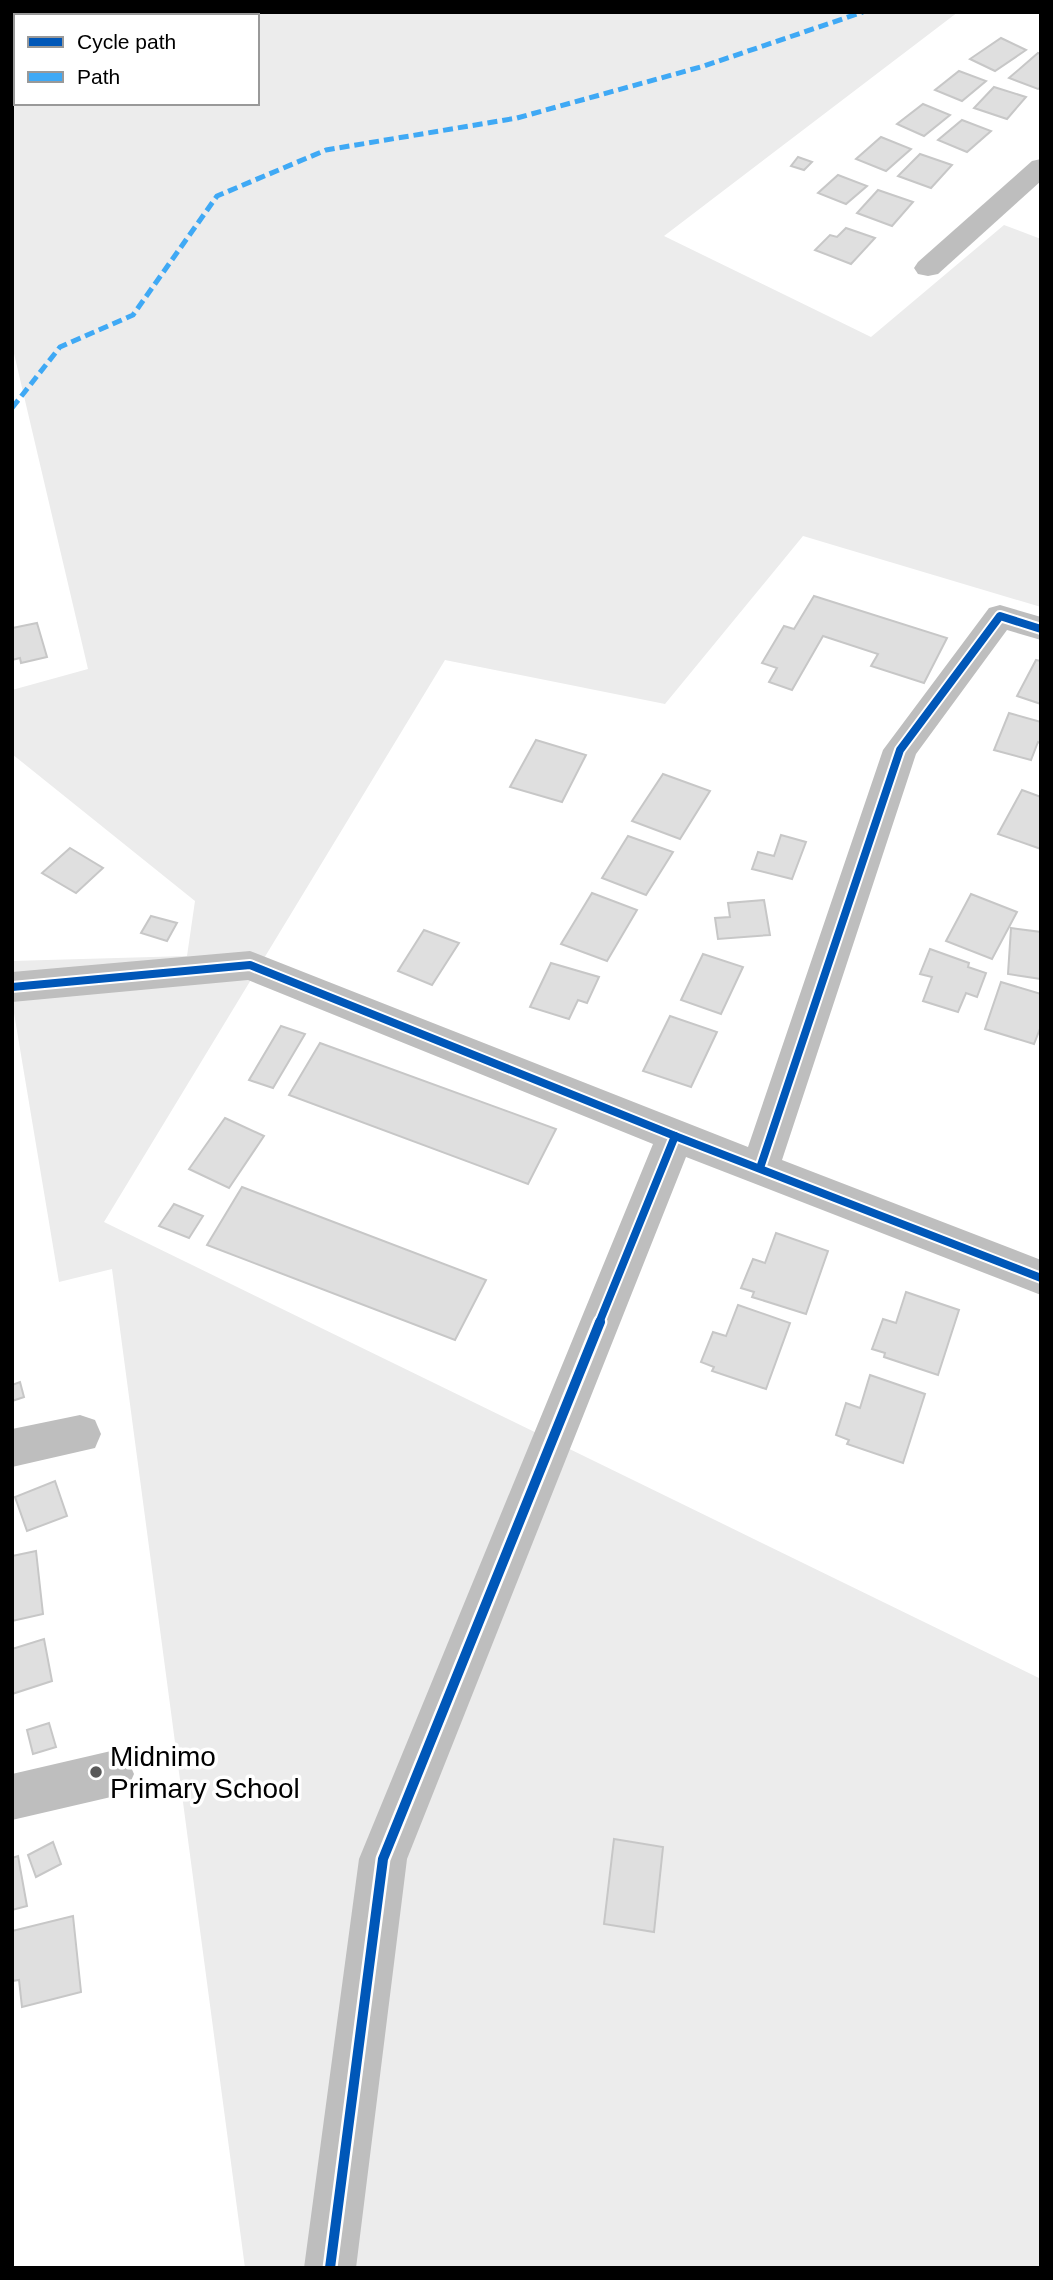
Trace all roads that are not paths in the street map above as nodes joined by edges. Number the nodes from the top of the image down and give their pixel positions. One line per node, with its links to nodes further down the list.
1 (1041, 167): 2 (street)
2 (929, 268)
3 (1041, 629): 6 (street)
4 (12, 987): 5 (street)
5 (675, 1136): 6 (street); 12 (street)
6 (760, 1168): 7 (street)
7 (1041, 1279)
8 (80, 1434): 9 (street)
9 (12, 1448)
10 (111, 1774): 11 (street)
11 (12, 1797)
12 (330, 2268)

